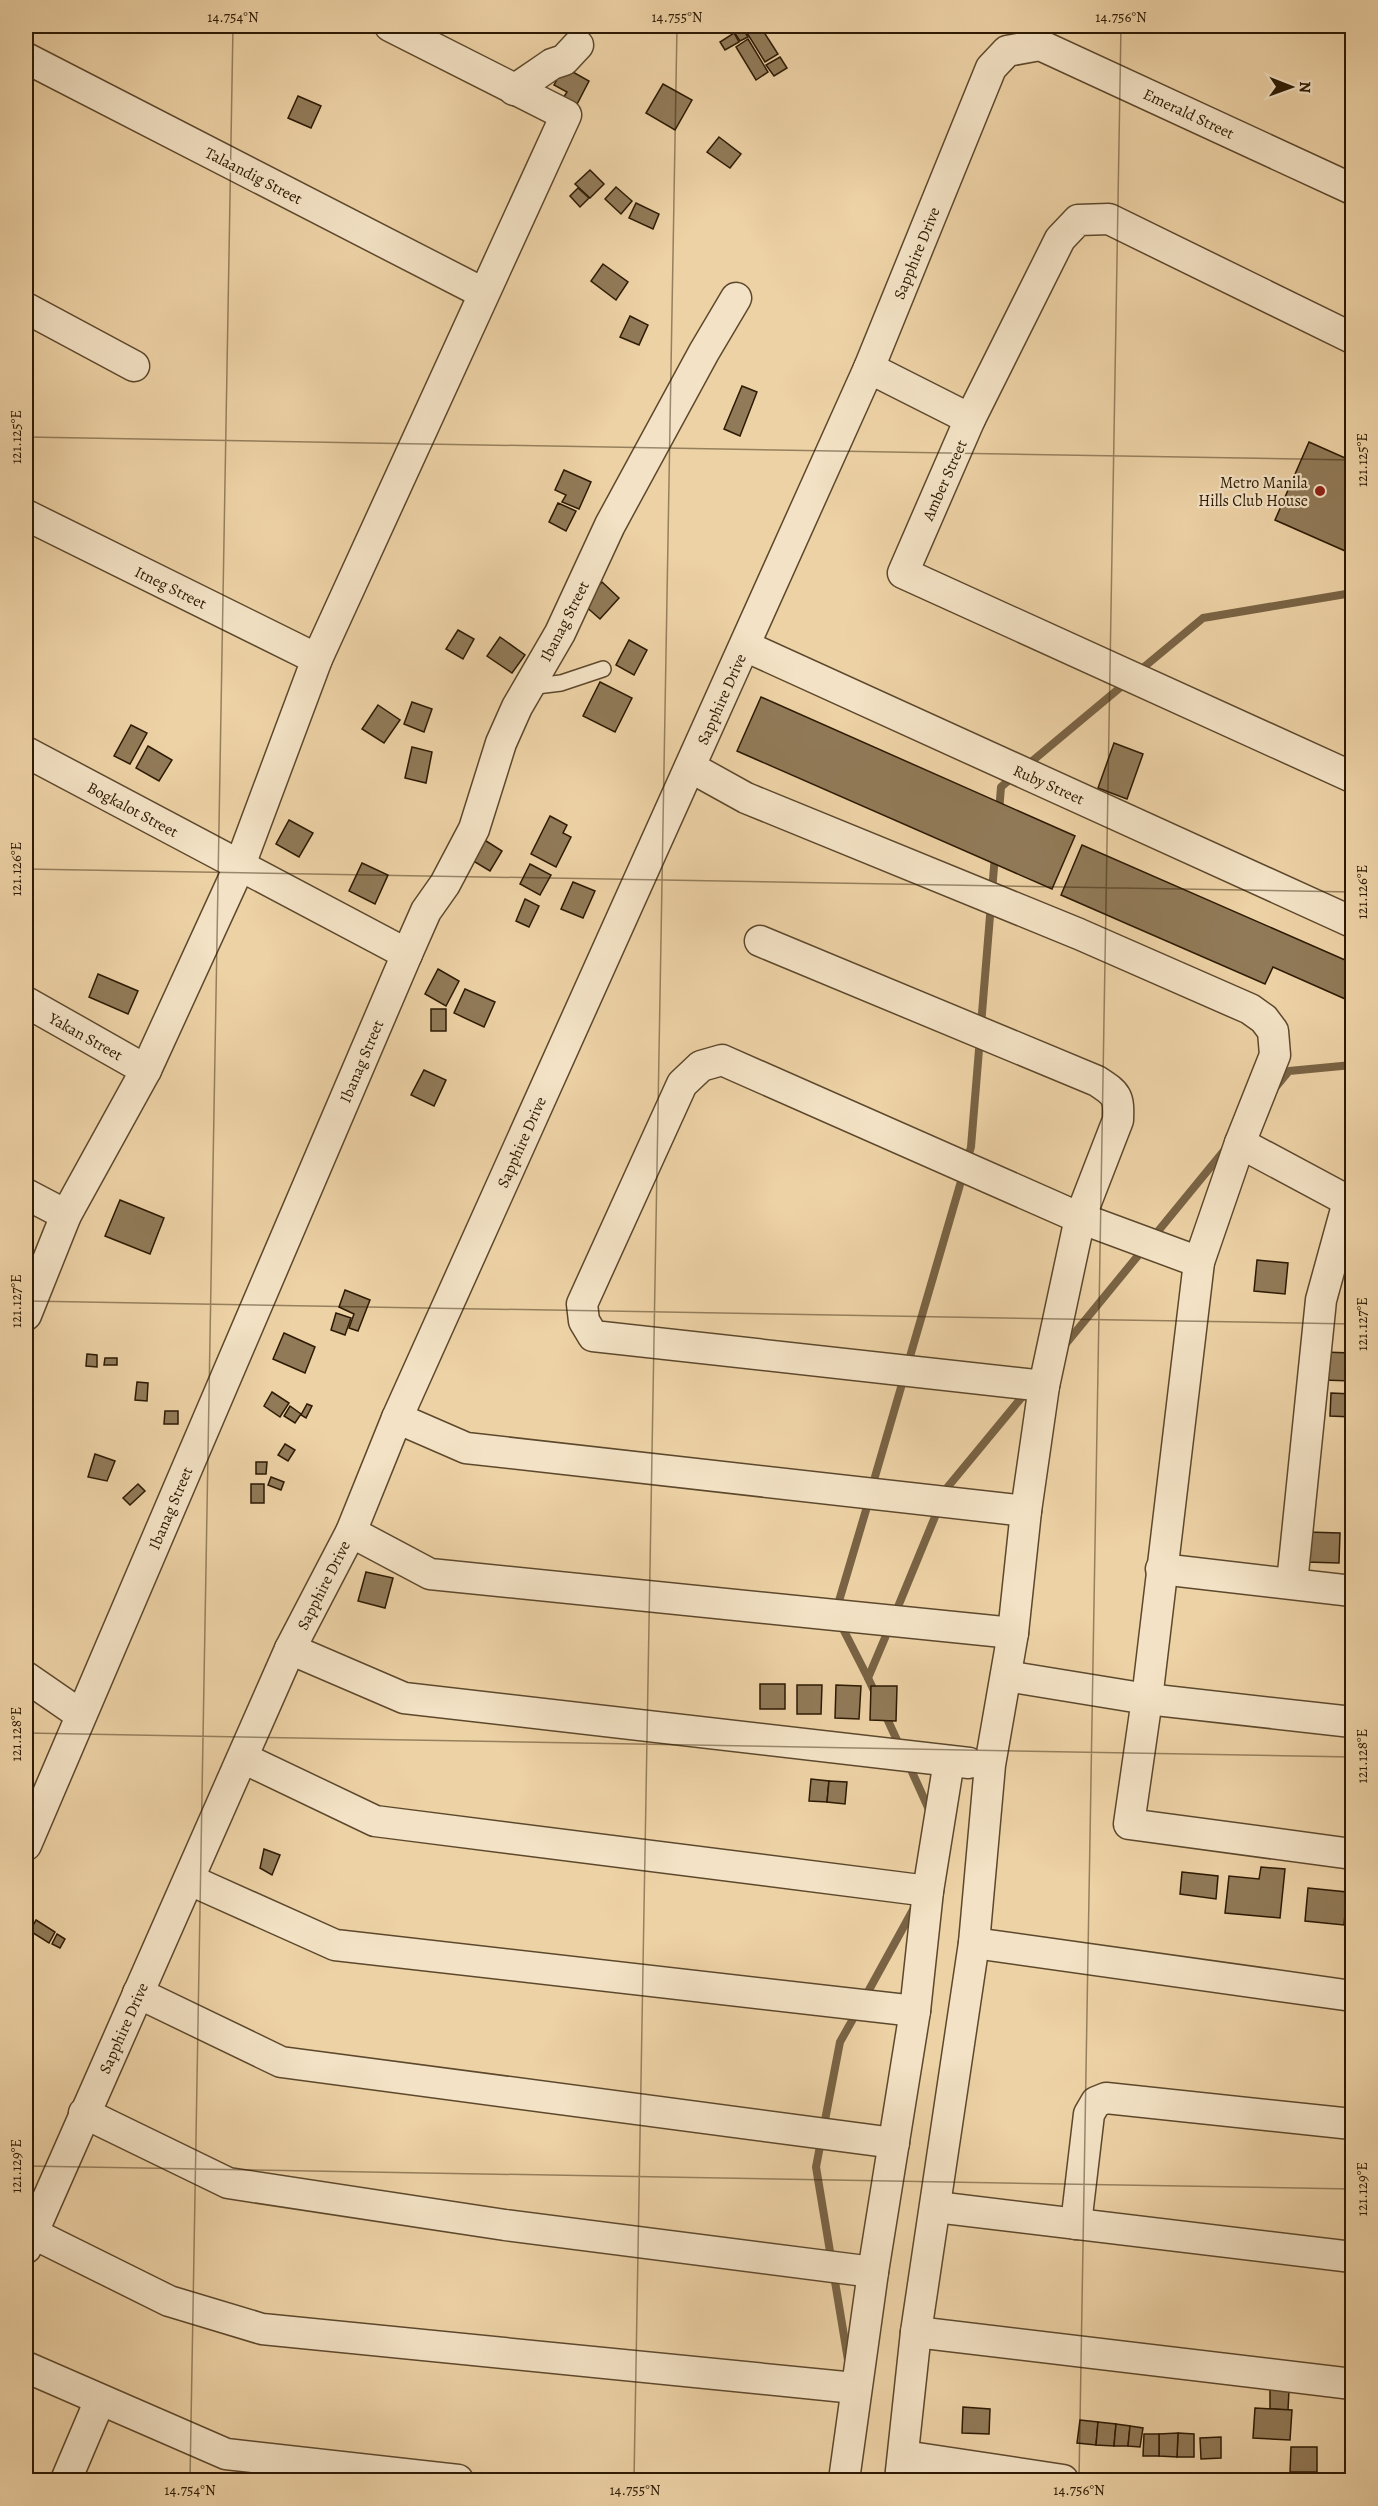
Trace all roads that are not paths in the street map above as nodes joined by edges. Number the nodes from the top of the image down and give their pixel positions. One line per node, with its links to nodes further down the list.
1 (390, 26): 5 (street)
2 (578, 45): 5 (street)
3 (1024, 47): 6 (street, Emerald Street); 12 (street, Sapphire Drive)
4 (26, 58): 7 (street, Talaandig Street)
5 (514, 90): 7 (street)
6 (1353, 189)
7 (483, 292): 16 (street)
8 (736, 298): 18 (street, Ibanag Street)
9 (26, 308): 11 (street)
10 (1353, 338): 13 (street, Amber Street)
11 (134, 366)
12 (869, 368): 13 (street); 15 (street, Sapphire Drive)
13 (970, 419): 21 (street, Amber Street)
14 (26, 515): 16 (street, Itneg Street)
15 (745, 646): 20 (street, Sapphire Drive); 23 (street, Ruby Street)
16 (317, 659): 22 (street)
17 (603, 669): 18 (lane)
18 (528, 687): 25 (street, Ibanag Street)
19 (26, 752): 22 (street, Bogkalot Street)
20 (690, 767): 28 (street); 36 (street, Sapphire Drive)
21 (1353, 777)
22 (240, 865): 25 (street, Bogkalot Street); 27 (street)
23 (1353, 922)
24 (760, 941): 32 (street)
25 (406, 954): 47 (street, Ibanag Street)
26 (26, 1002): 27 (street, Yakan Street)
27 (146, 1070): 31 (street)
28 (1240, 1143): 30 (street); 33 (street)
29 (26, 1194): 31 (street)
30 (1350, 1202): 40 (street)
31 (66, 1215): 34 (street)
32 (1080, 1218): 33 (street); 35 (street); 35 (street)
33 (1199, 1262): 39 (street)
34 (26, 1315)
35 (1044, 1386): 37 (street)
36 (397, 1418): 37 (street); 38 (street, Sapphire Drive)
37 (1026, 1511): 42 (street)
38 (351, 1532): 42 (street); 43 (street, Sapphire Drive)
39 (1161, 1569): 40 (street); 46 (street)
40 (1292, 1583): 41 (street)
41 (1353, 1591)
42 (1012, 1634): 44 (street)
43 (291, 1649): 49 (street, Sapphire Drive); 50 (street)
44 (1006, 1676): 46 (street); 51 (street)
45 (26, 1677): 47 (street)
46 (1147, 1699): 48 (street); 53 (street)
47 (81, 1715): 52 (street, Ibanag Street)
48 (1353, 1722)
49 (243, 1758): 54 (street, Sapphire Drive); 55 (street)
50 (950, 1761): 51 (street); 55 (street)
51 (990, 1765): 56 (street)
52 (26, 1845)
53 (1353, 1854)
54 (190, 1880): 57 (street, Sapphire Drive); 59 (street)
55 (928, 1891): 59 (street)
56 (974, 1943): 58 (street); 63 (street)
57 (138, 1993): 60 (street, Sapphire Drive); 62 (street)
58 (1353, 1996)
59 (915, 2011): 62 (street)
60 (84, 2114): 65 (street, Sapphire Drive); 67 (street)
61 (1353, 2124): 64 (street)
62 (894, 2143): 67 (street)
63 (936, 2207): 64 (street); 68 (street)
64 (1076, 2224): 66 (street)
65 (29, 2240): 71 (street)
66 (1353, 2257)
67 (873, 2272): 71 (street)
68 (916, 2332): 70 (street); 73 (street)
69 (26, 2367): 72 (street)
70 (1353, 2384)
71 (855, 2388): 77 (street)
72 (100, 2400): 75 (street); 76 (street)
73 (902, 2468): 74 (street)
74 (1052, 2480)
75 (66, 2481)
76 (458, 2481)
77 (844, 2481)

